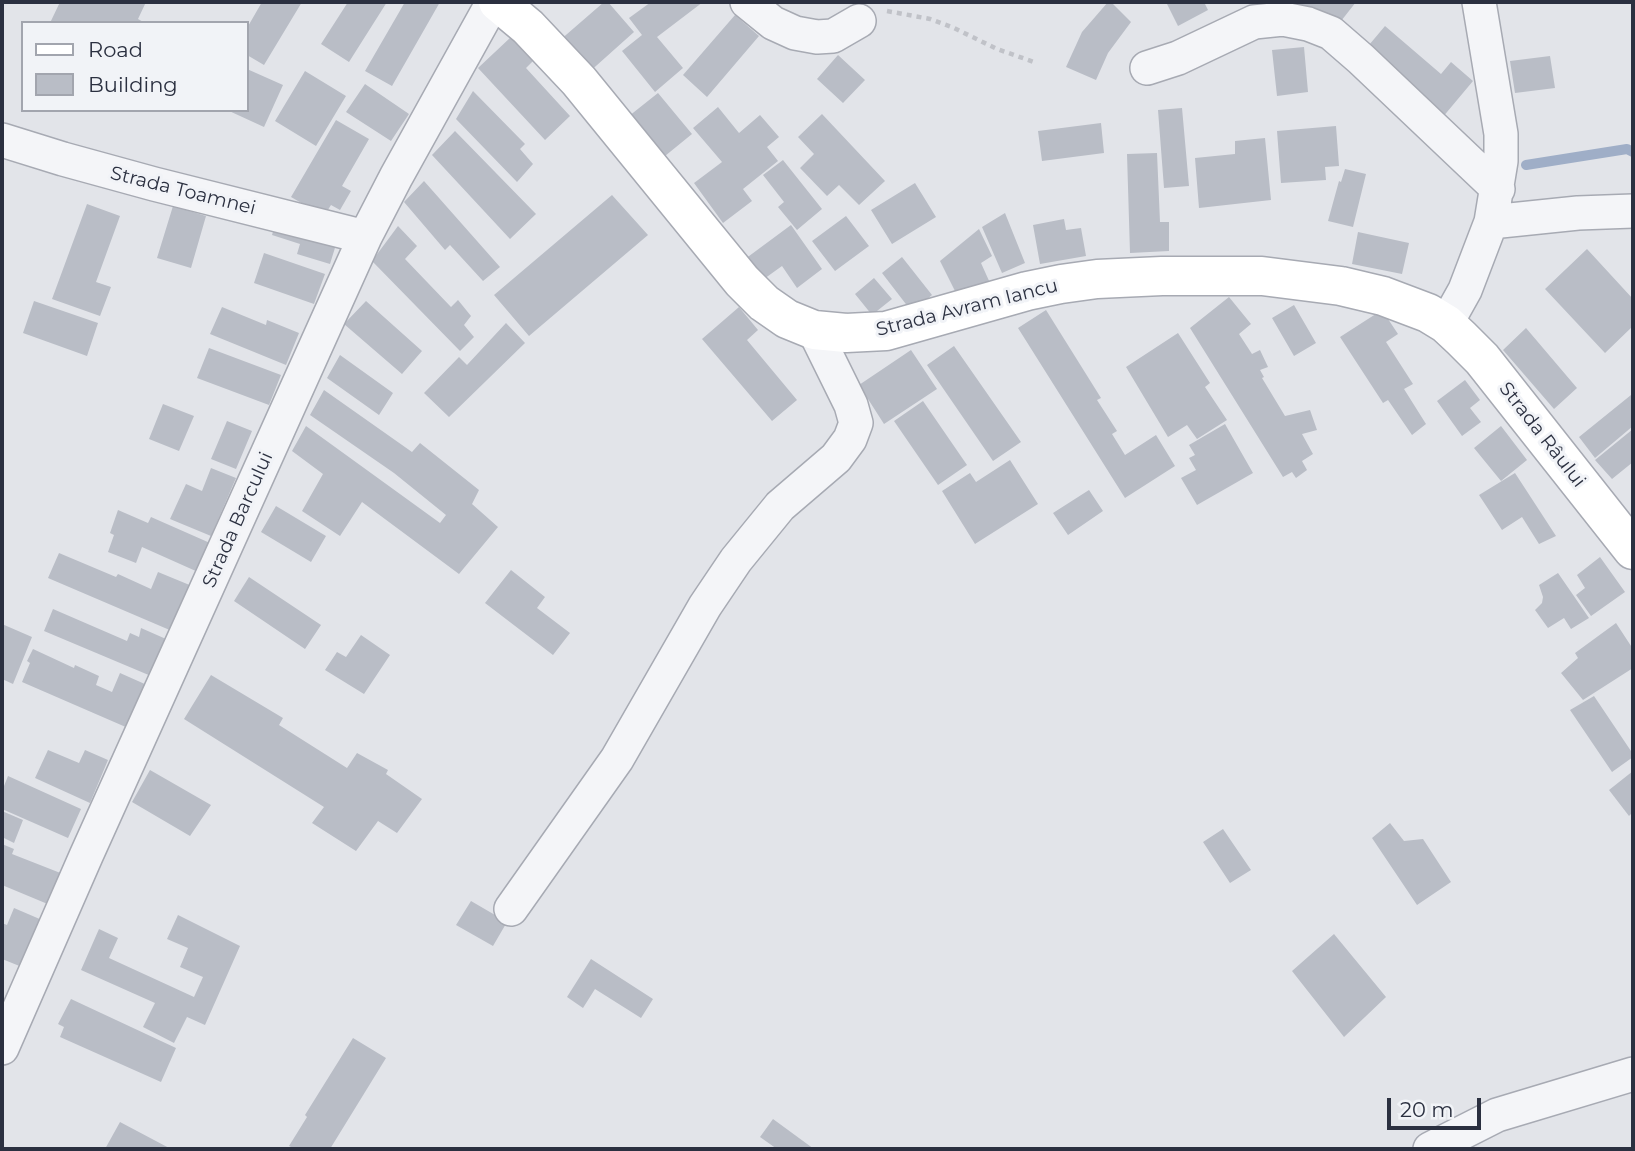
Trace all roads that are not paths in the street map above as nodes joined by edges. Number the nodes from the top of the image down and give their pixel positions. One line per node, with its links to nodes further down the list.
1 (496, 2): 10 (street, Strada Barcului); 12 (main road, Strada Avram Iancu)
2 (747, 2): 4 (street)
3 (1479, 2): 7 (street)
4 (859, 21)
5 (1147, 68): 7 (street)
6 (2, 139): 10 (street, Strada Toamnei)
7 (1498, 189): 9 (street)
8 (1633, 211): 9 (street)
9 (1491, 222): 11 (street)
10 (365, 237): 15 (street, Strada Barcului)
11 (1446, 324): 12 (main road, Strada Avram Iancu); 13 (main road, Strada Râului)
12 (814, 330): 14 (street)
13 (1633, 550)
14 (511, 909)
15 (2, 1048)
16 (1633, 1074): 17 (street)
17 (1430, 1149)

